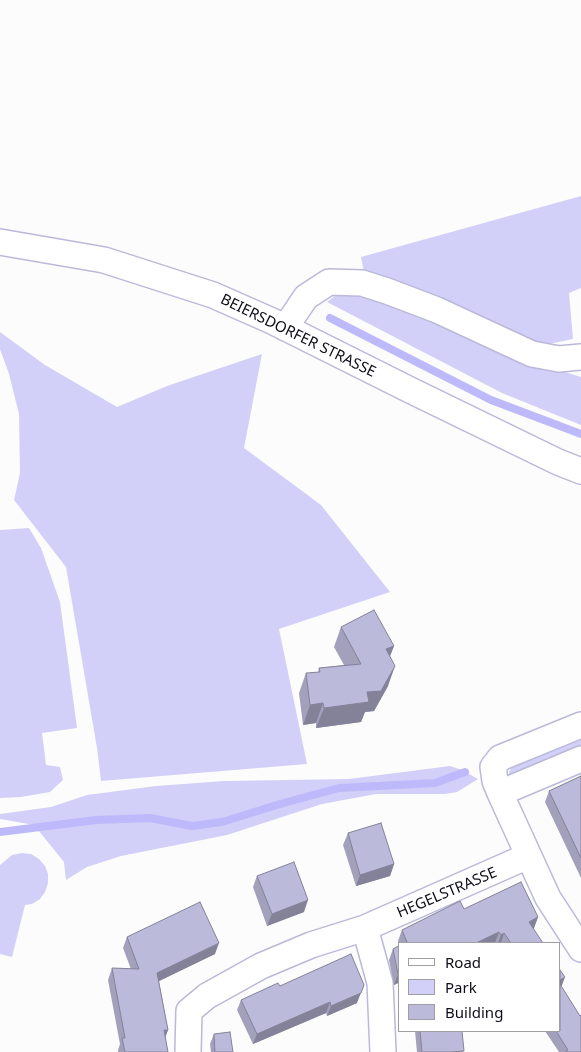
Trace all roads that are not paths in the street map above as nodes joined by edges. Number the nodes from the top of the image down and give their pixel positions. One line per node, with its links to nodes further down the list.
1 (0, 242): 2 (street, BEIERSDORFER STRASSE)
2 (285, 328): 3 (street); 4 (street, BEIERSDORFER STRASSE)
3 (581, 357)
4 (581, 471)
5 (581, 724): 7 (street)
6 (581, 759): 7 (street)
7 (500, 793): 8 (street)
8 (528, 856): 9 (street, HEGELSTRASSE); 10 (street)
9 (365, 928): 11 (street, HEGELSTRASSE); 12 (street)
10 (581, 949)
11 (188, 1052)
12 (383, 1052)

